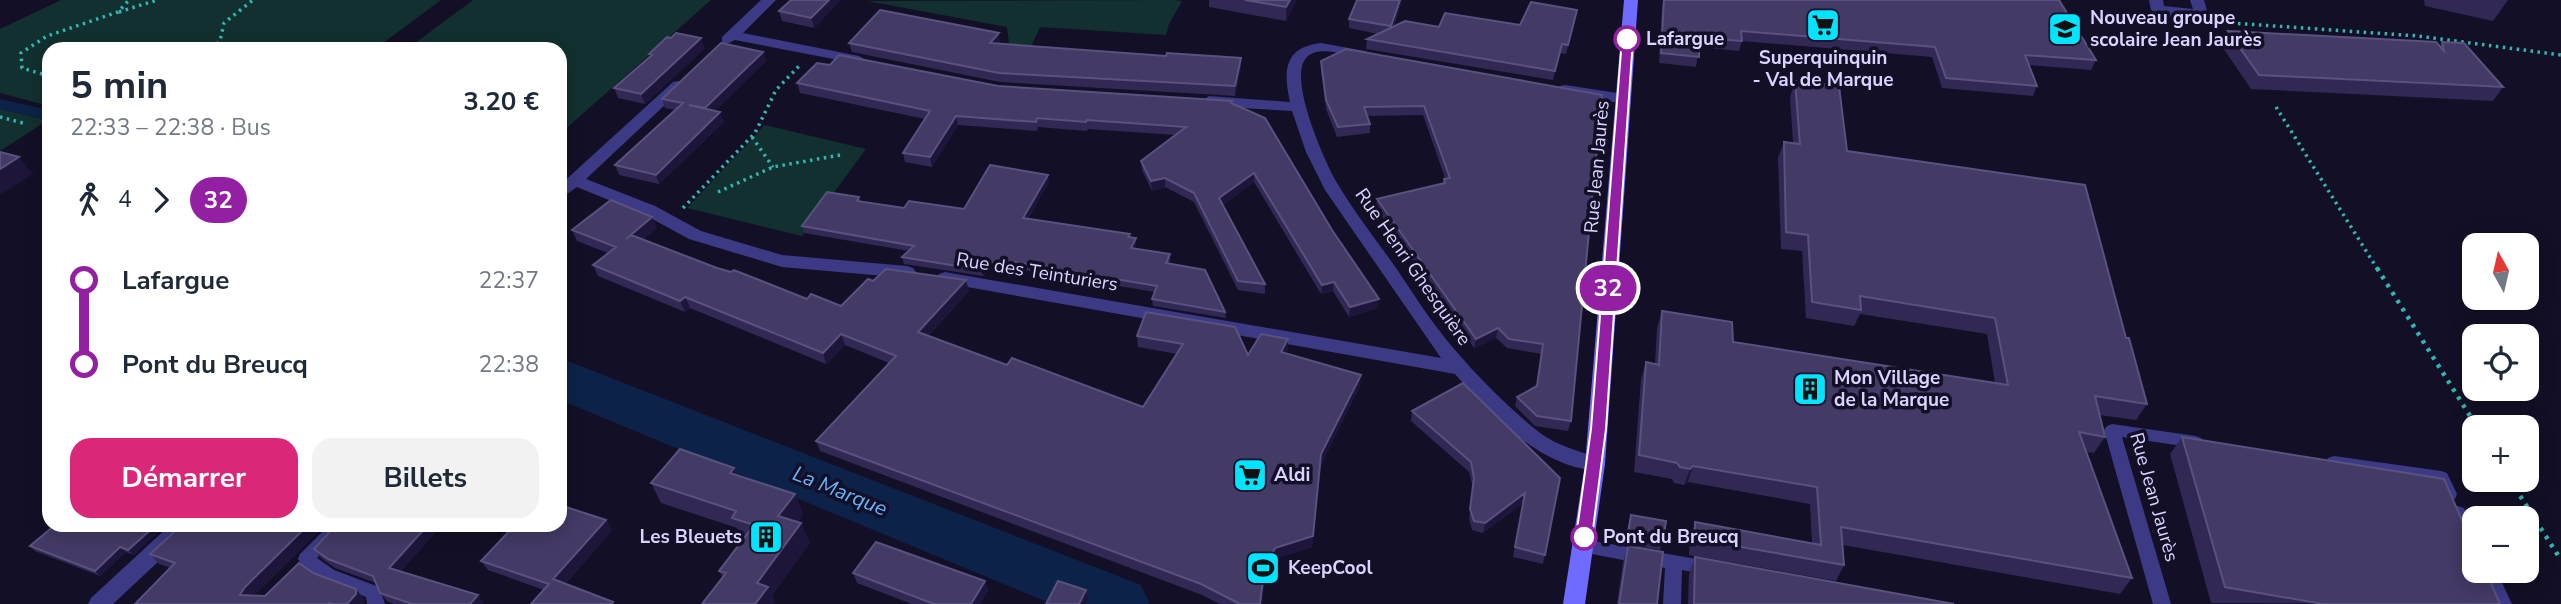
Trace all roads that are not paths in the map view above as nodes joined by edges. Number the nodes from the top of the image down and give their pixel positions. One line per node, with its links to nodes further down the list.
1 (769, 0): 5 (street)
2 (2156, 0): 4 (street)
3 (1628, 1): 11 (main road, Rue Jean Jaurès)
4 (2199, 7)
5 (732, 35): 6 (street); 8 (street)
6 (712, 53)
7 (1377, 57): 13 (street, Rue Henri Ghesquière)
8 (880, 65)
9 (693, 71): 14 (street)
10 (1550, 86): 11 (street)
11 (1624, 99): 19 (main road, Rue Jean Jaurès)
12 (1191, 100): 13 (street)
13 (1299, 107): 16 (street, Rue Henri Ghesquière)
14 (578, 181): 15 (street); 16 (street, Rue des Teinturiers)
15 (567, 189)
16 (1459, 368): 19 (street, Rue Henri Ghesquière)
17 (2208, 444): 31 (lane, Rue Jean Jaurès)
18 (2317, 460): 20 (lane)
19 (1595, 464): 23 (main road, Rue Jean Jaurès)
20 (2462, 521)
21 (176, 532): 27 (street)
22 (332, 532): 28 (lane)
23 (1582, 547): 24 (lane); 29 (main road, Rue Jean Jaurès)
24 (1674, 562): 25 (lane); 30 (lane)
25 (1728, 572)
26 (2493, 583): 32 (lane)
27 (99, 604)
28 (376, 604)
29 (1574, 604)
30 (1672, 604)
31 (2162, 604)
32 (2503, 604)

